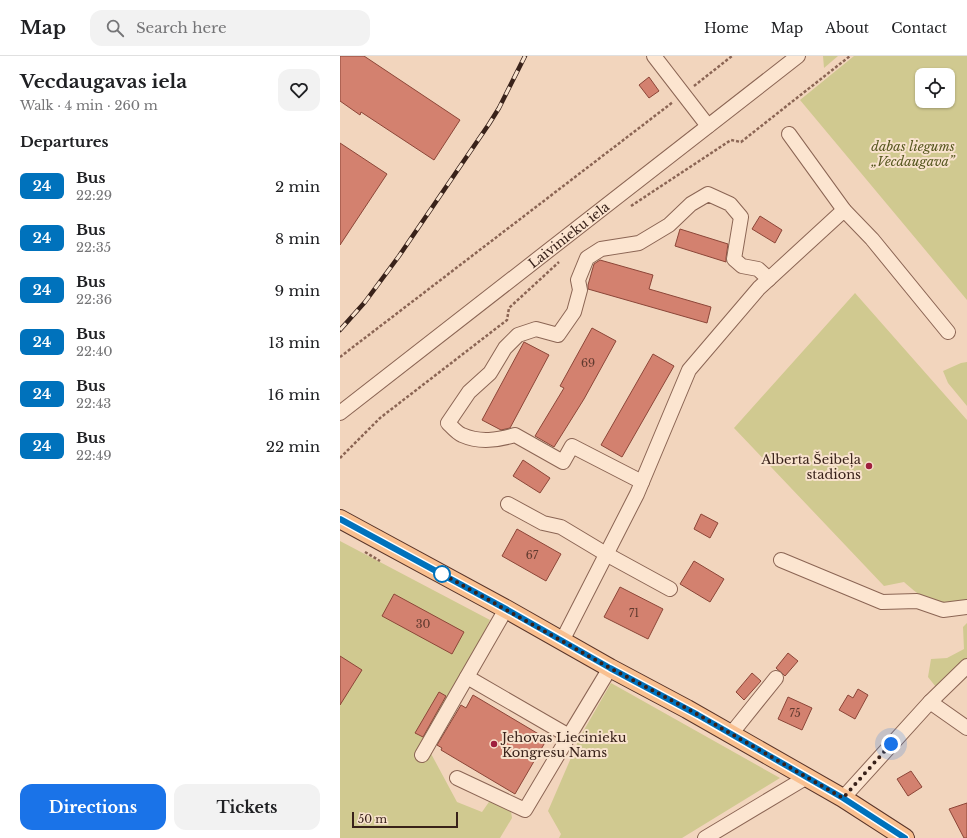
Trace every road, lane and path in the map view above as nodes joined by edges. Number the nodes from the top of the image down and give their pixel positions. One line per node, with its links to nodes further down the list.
1 (654, 56): 4 (street)
2 (732, 56): 4 (path)
3 (798, 56): 5 (street, Laivinieku iela)
4 (683, 94): 5 (street); 10 (path)
5 (708, 126): 11 (street, Laivinieku iela)
6 (789, 134): 7 (street)
7 (844, 210): 8 (street); 9 (street)
8 (769, 279): 12 (street); 12 (street)
9 (948, 332)
10 (340, 358)
11 (340, 413)
12 (642, 482): 15 (street)
13 (508, 504): 15 (street)
14 (340, 519): 19 (main road)
15 (606, 554): 17 (street); 20 (street)
16 (781, 560): 18 (street)
17 (670, 589)
18 (967, 607)
19 (506, 609): 20 (main road); 23 (street)
20 (562, 641): 22 (main road)
21 (967, 666): 25 (street)
22 (610, 668): 27 (main road); 28 (street)
23 (467, 677): 28 (street); 29 (street)
24 (776, 678): 27 (street)
25 (930, 702): 26 (street); 32 (street)
26 (967, 728)
27 (731, 734): 30 (main road)
28 (569, 736): 31 (street)
29 (422, 755)
30 (807, 777): 32 (main road); 33 (street)
31 (457, 778)
32 (843, 798): 34 (main road)
33 (705, 838)
34 (905, 838)

